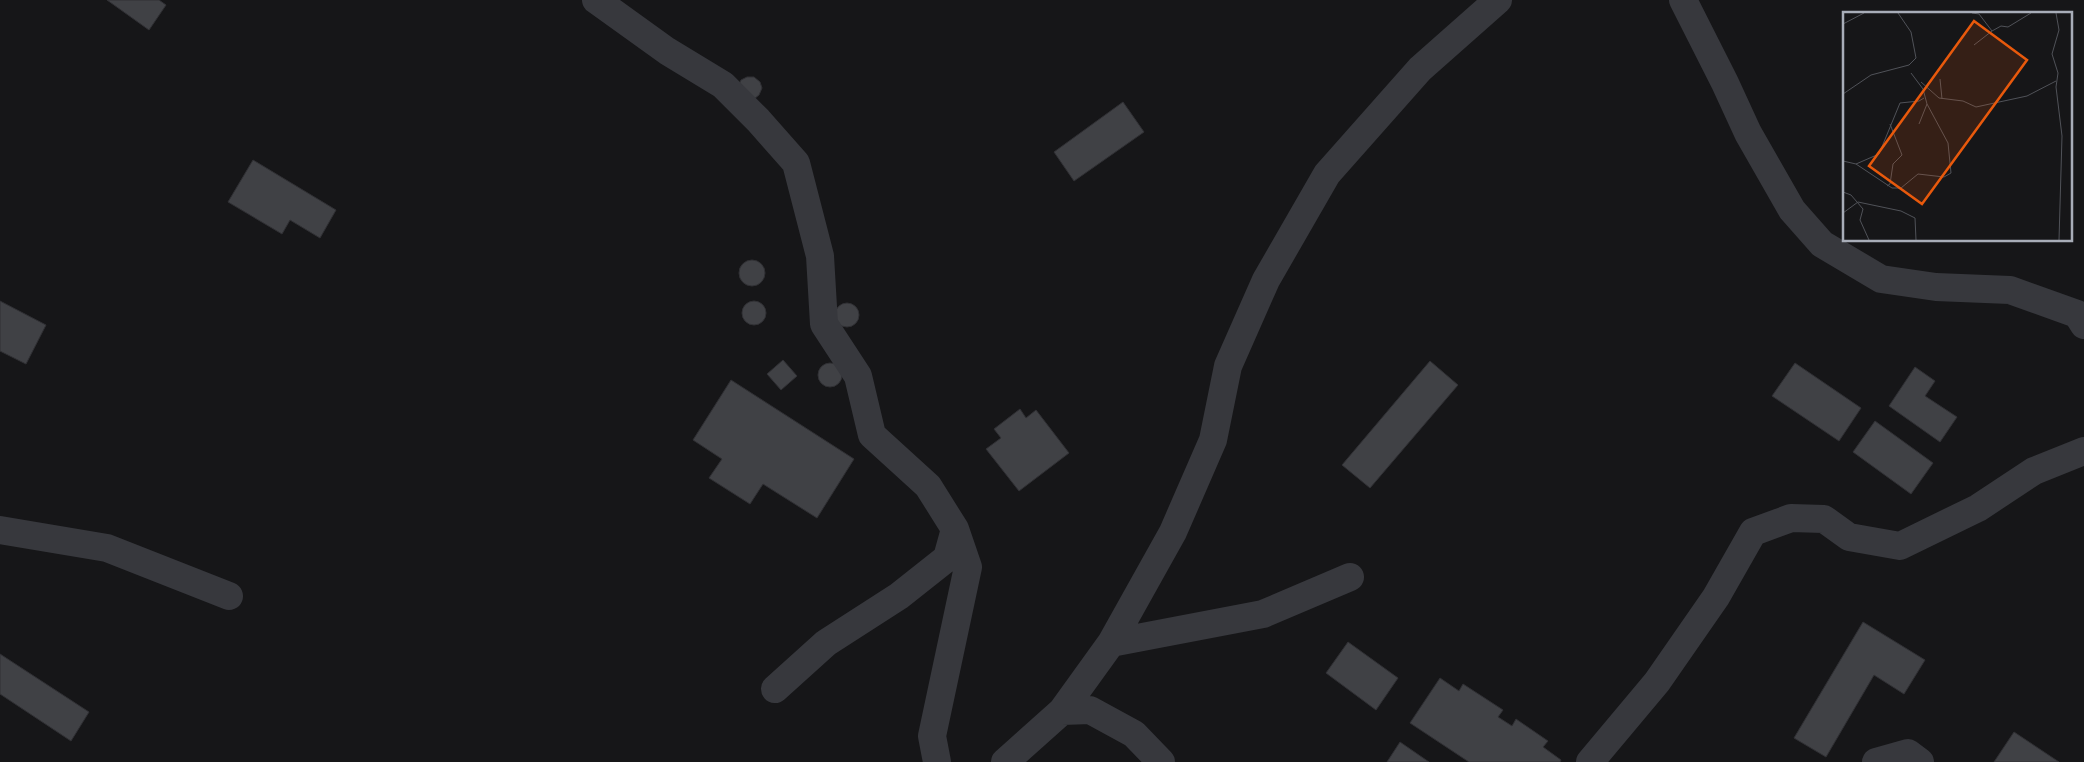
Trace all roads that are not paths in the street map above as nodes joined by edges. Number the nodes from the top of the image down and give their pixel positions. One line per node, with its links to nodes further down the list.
1 (596, 0): 6 (street)
2 (1498, 0): 10 (street)
3 (1683, 0): 4 (street)
4 (2084, 325)
5 (2084, 451): 16 (street)
6 (955, 529): 11 (street); 13 (street)
7 (0, 530): 9 (street)
8 (1350, 577): 10 (street)
9 (229, 596)
10 (1111, 643): 12 (street)
11 (775, 689)
12 (1062, 711): 14 (street); 15 (street)
13 (937, 762)
14 (1005, 762)
15 (1161, 762)
16 (1590, 762)
17 (1876, 762): 18 (street)
18 (1920, 762)

